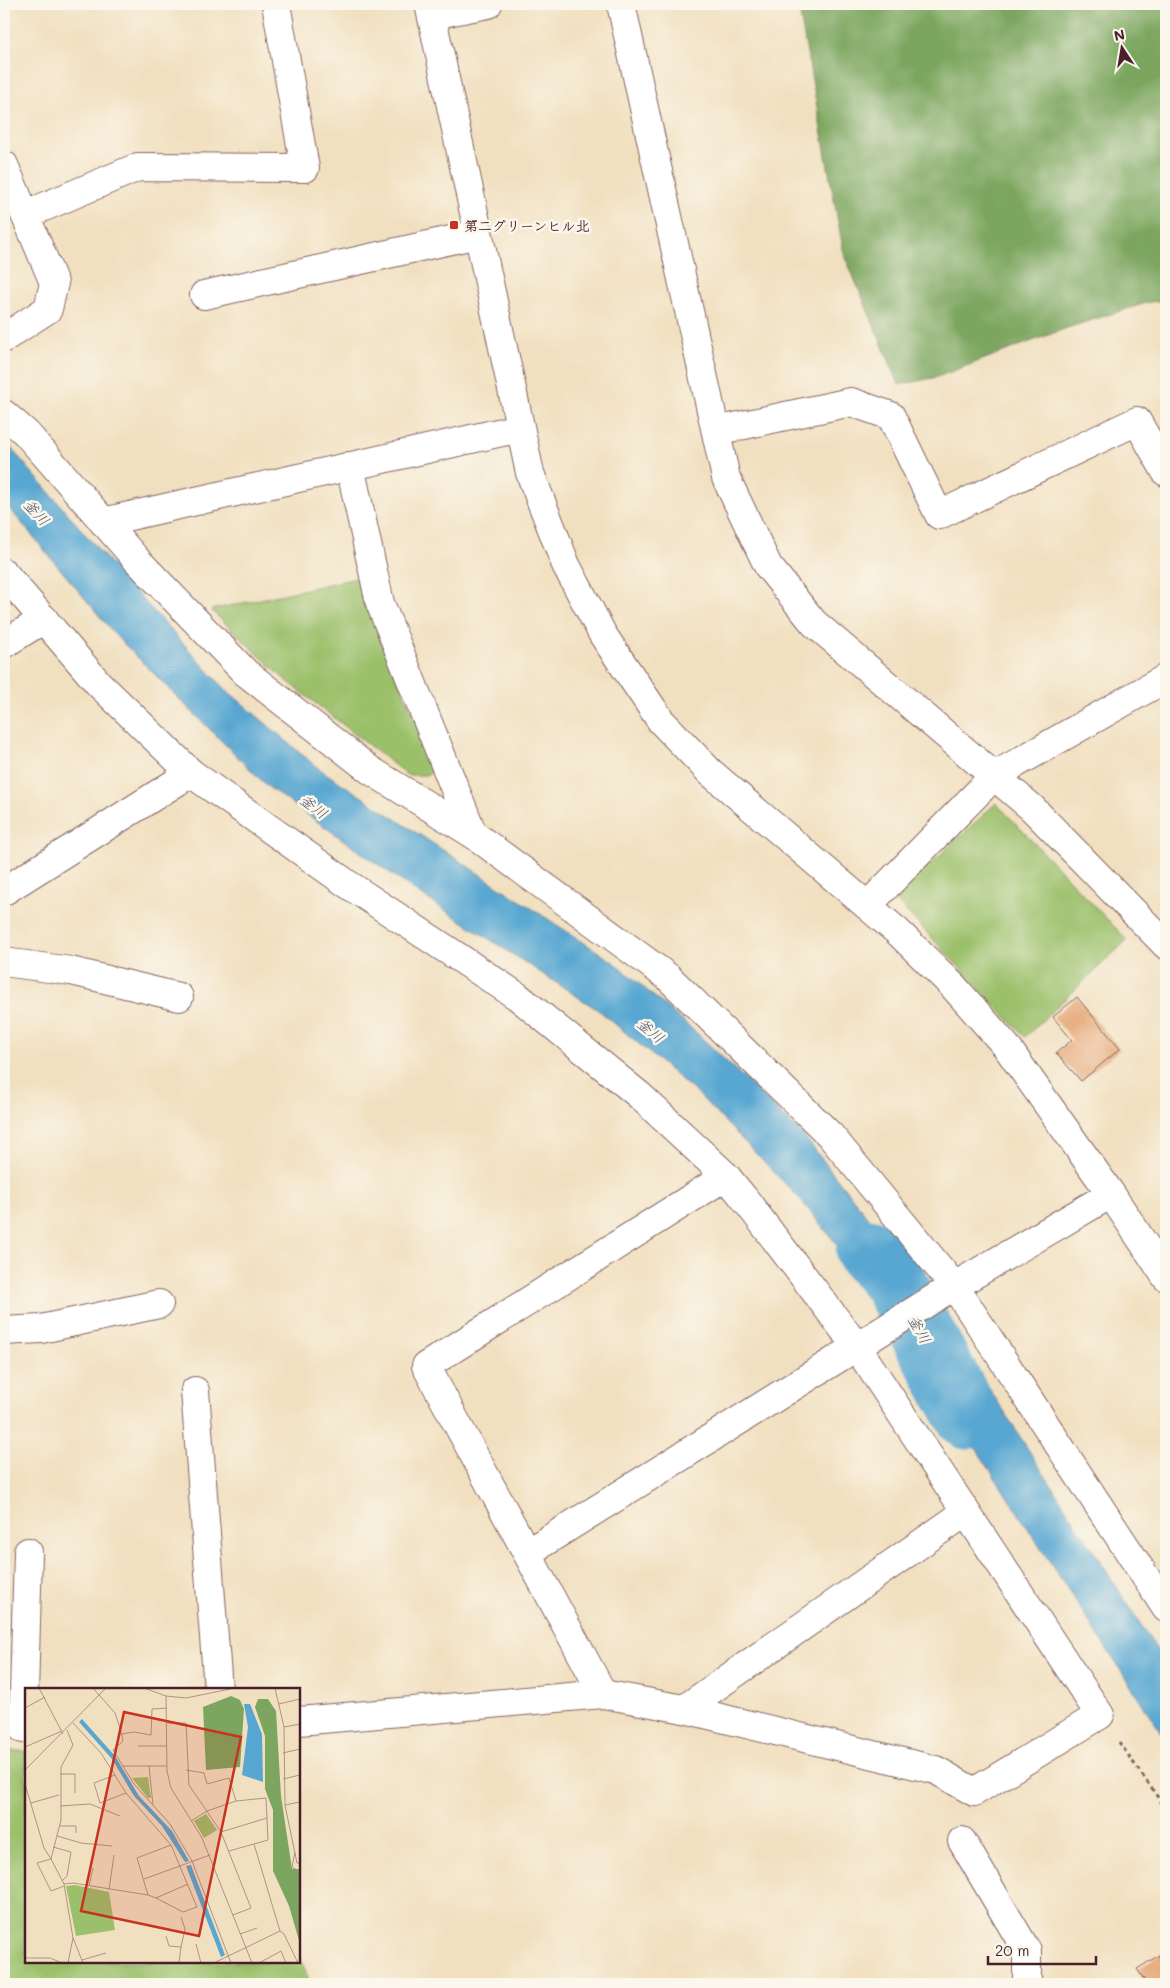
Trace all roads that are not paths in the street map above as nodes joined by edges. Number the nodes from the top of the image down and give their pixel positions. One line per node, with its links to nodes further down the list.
1 (276, 4): 6 (street)
2 (488, 4): 4 (street)
3 (621, 4): 12 (street)
4 (430, 10): 7 (street)
5 (4, 165): 6 (street)
6 (25, 215): 9 (street)
7 (478, 234): 8 (street); 11 (street)
8 (204, 295)
9 (4, 338)
10 (4, 414): 15 (street)
11 (520, 428): 13 (street); 24 (street)
12 (716, 431): 14 (street); 21 (street)
13 (350, 466): 15 (street); 22 (street)
14 (1166, 472)
15 (103, 522): 22 (street)
16 (4, 573): 17 (street)
17 (44, 619): 18 (street); 20 (street)
18 (4, 644)
19 (1166, 678): 21 (street)
20 (191, 773): 23 (street); 28 (street)
21 (994, 776): 24 (street); 25 (street)
22 (473, 834): 31 (street)
23 (4, 891)
24 (868, 905): 29 (street)
25 (1166, 945)
26 (4, 962): 27 (street)
27 (179, 997)
28 (726, 1176): 34 (street); 38 (street)
29 (1111, 1194): 30 (street); 31 (street)
30 (1166, 1277)
31 (948, 1290): 34 (street); 39 (street)
32 (159, 1304): 33 (street)
33 (4, 1331)
34 (864, 1343): 36 (street); 38 (street)
35 (195, 1391): 40 (street)
36 (966, 1512): 42 (street); 42 (street)
37 (28, 1552): 44 (street)
38 (527, 1553): 41 (street)
39 (1166, 1608)
40 (218, 1688)
41 (603, 1694): 42 (street); 43 (street)
42 (684, 1709)
43 (300, 1721)
44 (18, 1729)
45 (962, 1842): 46 (street)
46 (1027, 1984)

